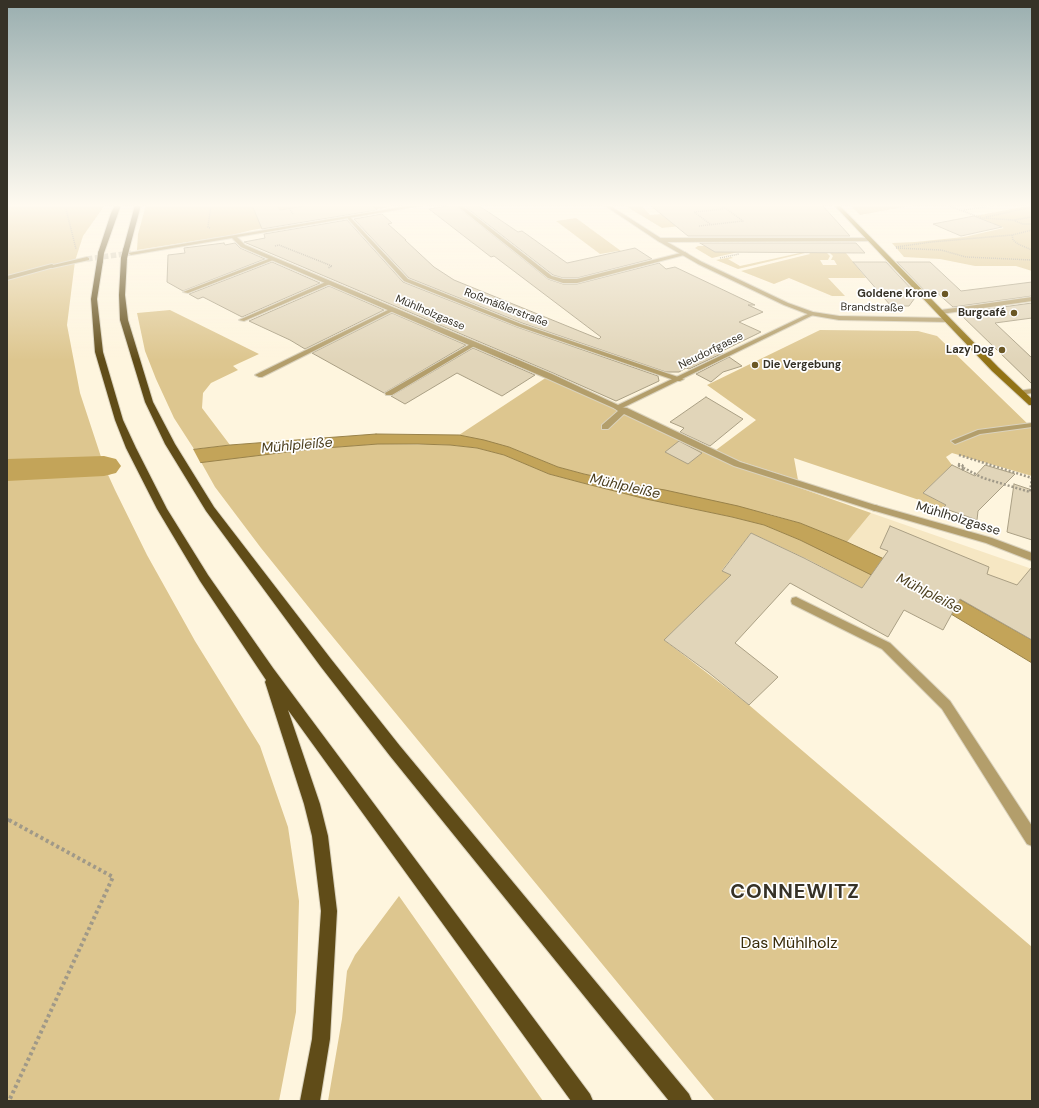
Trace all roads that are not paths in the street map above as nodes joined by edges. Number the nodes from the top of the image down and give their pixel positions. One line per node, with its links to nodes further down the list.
1 (101, 257): 33 (highway, bridge)
2 (127, 257): 37 (highway)
3 (268, 257): 10 (street, Mühlholzgasse)
4 (385, 257): 22 (street, Roßmäßlerstraße)
5 (524, 257): 6 (street)
6 (674, 257)
7 (690, 257): 17 (street, Brandstraße)
8 (886, 257): 16 (main road)
9 (85, 259): 11 (street)
10 (273, 259): 12 (street, Mühlholzgasse); 13 (street)
11 (7, 278)
12 (328, 282): 15 (street, Mühlholzgasse); 18 (street)
13 (186, 292)
14 (1032, 299): 16 (street)
15 (392, 310): 20 (street, Mühlholzgasse); 21 (street)
16 (941, 312): 19 (main road)
17 (812, 314): 19 (street, Brandstraße); 22 (street, Neudorfgasse)
18 (242, 320)
19 (948, 320): 25 (main road)
20 (474, 344): 24 (street); 27 (street, Mühlholzgasse)
21 (259, 376)
22 (680, 379): 27 (street, Neudorfgasse)
23 (1032, 391): 25 (street)
24 (388, 393)
25 (1021, 393): 26 (main road)
26 (1032, 403)
27 (621, 409): 29 (street, Neudorfgasse); 31 (street, Mühlholzgasse)
28 (1032, 425): 30 (street)
29 (605, 427)
30 (954, 442)
31 (1032, 557)
32 (796, 601): 34 (street)
33 (268, 672): 35 (highway); 36 (highway)
34 (1032, 839)
35 (310, 1101)
36 (582, 1101)
37 (682, 1101)

